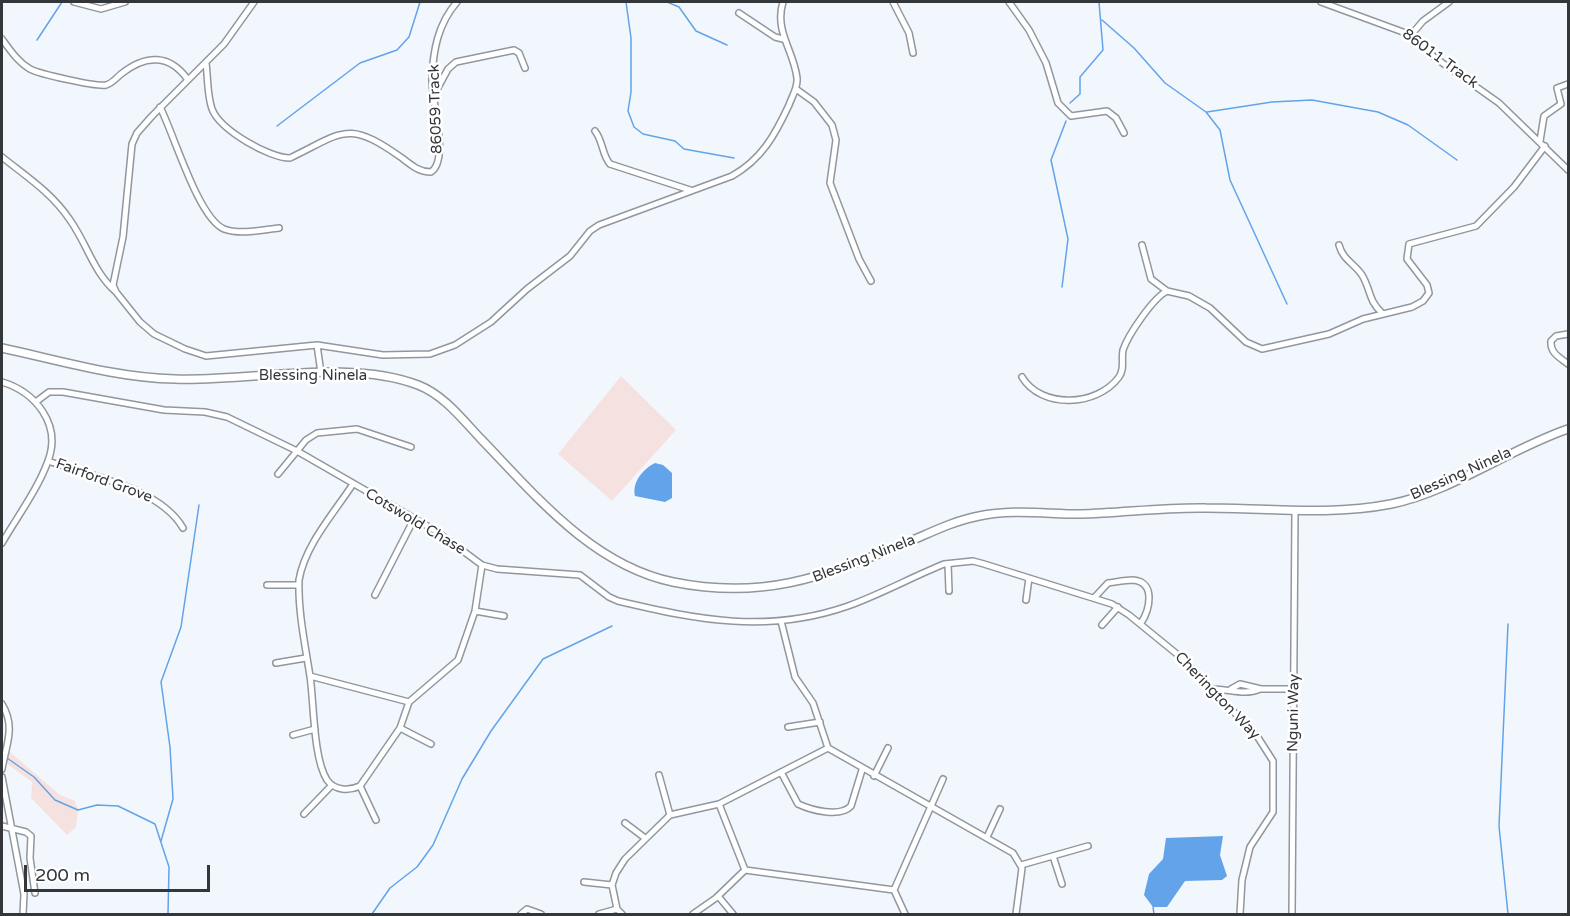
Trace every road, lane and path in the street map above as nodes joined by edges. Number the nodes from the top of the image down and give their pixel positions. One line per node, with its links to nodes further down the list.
1 (74, 2): 2 (street)
2 (125, 2)
3 (254, 2): 17 (street)
4 (457, 2): 22 (street, 86059 Track)
5 (783, 2): 11 (street)
6 (892, 2): 16 (street)
7 (1009, 2): 25 (street)
8 (1321, 2): 13 (street, 86011 Track)
9 (1449, 2): 13 (street)
10 (739, 13): 12 (street)
11 (781, 24): 12 (street); 15 (street)
12 (771, 32): 15 (street)
13 (1411, 35): 26 (street, 86011 Track)
14 (2, 39): 19 (street)
15 (783, 39): 21 (street)
16 (913, 53)
17 (206, 63): 19 (street); 22 (street, 86059 Track)
18 (525, 68): 22 (street)
19 (189, 80): 23 (street)
20 (1569, 84): 26 (street)
21 (796, 89): 29 (street); 33 (street)
22 (434, 95)
23 (160, 107): 30 (street); 35 (street)
24 (595, 131): 29 (street)
25 (1124, 133)
26 (1543, 144): 28 (street, 86011 Track); 36 (street)
27 (2, 157): 35 (street)
28 (1569, 170)
29 (691, 190): 38 (street)
30 (279, 228)
31 (1142, 245): 34 (street)
32 (1339, 245): 36 (street)
33 (871, 281)
34 (1167, 291): 36 (street); 42 (street)
35 (116, 292): 38 (street)
36 (1382, 313)
37 (1569, 334): 40 (street)
38 (317, 345): 41 (street)
39 (2, 348): 41 (street, Blessing Ninela)
40 (1569, 364)
41 (321, 373): 51 (street, Blessing Ninela)
42 (1022, 377)
43 (2, 382): 44 (street)
44 (37, 401): 47 (street, Cotswold Chase); 48 (street)
45 (1569, 429): 51 (street, Blessing Ninela)
46 (411, 447): 47 (street)
47 (297, 451): 49 (street); 50 (street, Cotswold Chase)
48 (48, 460): 53 (street, Fairford Grove); 54 (street)
49 (278, 474)
50 (353, 484): 52 (street, Cotswold Chase); 59 (street)
51 (1295, 512): 74 (street, Nguni Way)
52 (414, 519): 56 (street, Cotswold Chase); 61 (street)
53 (183, 528)
54 (2, 543)
55 (948, 564): 57 (street, Cherington Way); 60 (street); 67 (street, Cherington Way)
56 (482, 565): 65 (street); 67 (street, Cotswold Chase)
57 (1029, 578): 62 (street, Cherington Way); 63 (street)
58 (267, 585): 59 (street)
59 (298, 585): 70 (street)
60 (949, 591)
61 (375, 595)
62 (1094, 598): 64 (street, Cherington Way); 68 (street)
63 (1026, 600)
64 (1118, 607): 68 (street, Cherington Way); 69 (street)
65 (475, 610): 66 (street); 75 (street)
66 (504, 616)
67 (781, 621): 77 (street)
68 (1141, 623): 73 (street, Cherington Way)
69 (1102, 625)
70 (306, 658): 71 (street); 72 (street)
71 (276, 663)
72 (310, 676): 75 (street); 80 (street)
73 (1212, 689): 74 (street); 125 (street, Cherington Way)
74 (1295, 689): 126 (street, Nguni Way)
75 (409, 702): 79 (street)
76 (2, 704): 85 (street)
77 (820, 722): 78 (street); 83 (street)
78 (788, 727)
79 (400, 728): 82 (street); 93 (street)
80 (315, 729): 81 (street); 92 (street)
81 (293, 735)
82 (431, 744)
83 (828, 748): 86 (street); 87 (street)
84 (888, 748): 89 (street)
85 (2, 769)
86 (862, 770): 87 (street); 89 (street)
87 (781, 772): 94 (street)
88 (659, 775): 98 (street)
89 (874, 776): 95 (street)
90 (2, 777): 102 (street)
91 (943, 779): 95 (street)
92 (332, 785): 93 (street); 97 (street)
93 (360, 786): 99 (street)
94 (719, 804): 98 (street); 108 (street)
95 (929, 807): 103 (street); 112 (street)
96 (1000, 809): 103 (street)
97 (304, 814)
98 (670, 815): 104 (street)
99 (376, 820)
100 (625, 823): 104 (street)
101 (2, 826): 102 (street)
102 (12, 830): 113 (street); 116 (street)
103 (987, 837): 107 (street)
104 (645, 838): 111 (street)
105 (1088, 846): 106 (street)
106 (1053, 856): 107 (street); 110 (street)
107 (1021, 865): 124 (street)
108 (745, 870): 112 (street); 114 (street)
109 (584, 882): 111 (street)
110 (1062, 884)
111 (612, 885): 115 (street)
112 (894, 890): 123 (street)
113 (35, 893)
114 (718, 896): 121 (street); 122 (street)
115 (617, 909): 119 (street); 120 (street)
116 (22, 915)
117 (521, 915): 118 (street)
118 (541, 915)
119 (599, 915)
120 (622, 915)
121 (693, 915)
122 (733, 915)
123 (905, 915)
124 (1016, 915)
125 (1240, 915)
126 (1292, 915)

